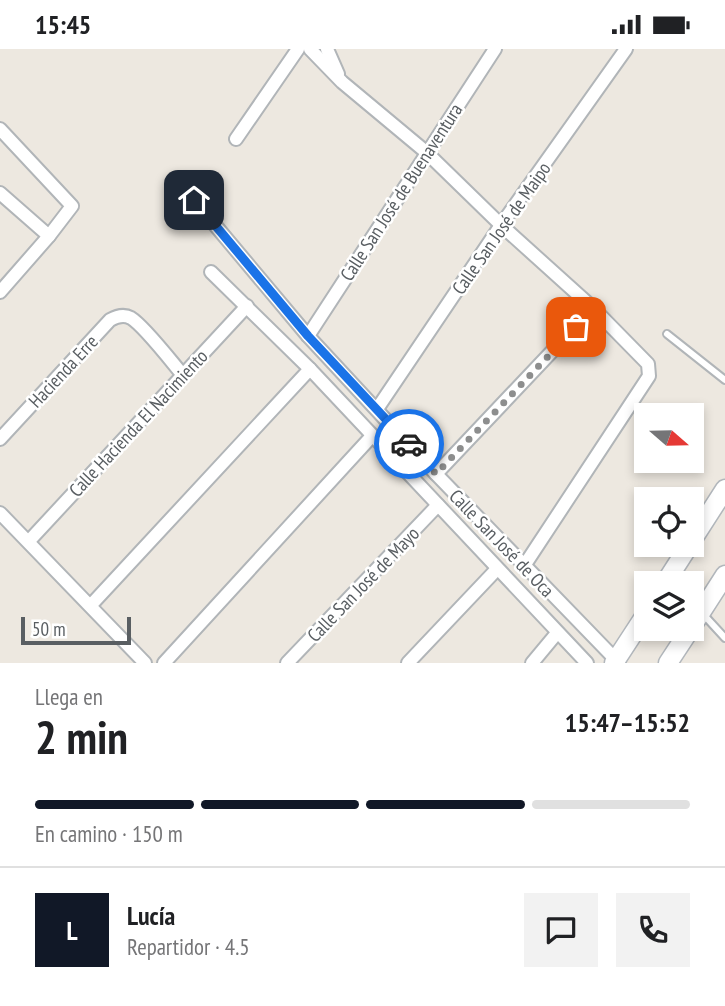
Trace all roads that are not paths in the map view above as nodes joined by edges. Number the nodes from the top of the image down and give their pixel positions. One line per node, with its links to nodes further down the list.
1 (298, 49): 8 (street)
2 (310, 49): 6 (street)
3 (327, 49): 6 (street)
4 (495, 49): 9 (street, Calle San José de Buenaventura)
5 (626, 49): 12 (street, Calle San José de Maipo)
6 (342, 82): 9 (street)
7 (0, 129): 13 (street)
8 (236, 139)
9 (426, 152): 12 (street); 19 (street, Calle San José de Buenaventura)
10 (0, 193): 13 (street)
11 (194, 200): 19 (street, Calle San José de Oca)
12 (501, 225): 17 (street); 23 (street, Calle San José de Maipo)
13 (49, 236): 15 (street)
14 (211, 272): 16 (street, Calle San José de Oca)
15 (0, 292)
16 (247, 306): 20 (street, Calle San José de Oca); 21 (street, Calle Hacienda El Nacimiento)
17 (593, 309): 26 (street); 32 (street)
18 (667, 334): 22 (lane)
19 (308, 336): 23 (street, Calle San José de Oca)
20 (310, 369): 24 (street, Calle San José de Oca); 35 (street)
21 (182, 374): 25 (street, Hacienda Erre); 31 (street, Calle Hacienda El Nacimiento)
22 (725, 380)
23 (377, 409): 26 (street, Calle San José de Oca)
24 (371, 437): 28 (street, Calle San José de Oca); 44 (street)
25 (0, 439)
26 (436, 474): 32 (street, Calle San José de Oca)
27 (725, 489): 30 (main road)
28 (438, 505): 33 (street, Calle San José de Oca); 45 (street, Calle San José de Mayo)
29 (0, 513): 31 (street)
30 (704, 522)
31 (29, 541): 35 (street)
32 (524, 566): 42 (street, Calle San José de Oca)
33 (497, 569): 38 (street, Calle San José de Oca); 46 (street)
34 (725, 575): 36 (main road)
35 (91, 605): 43 (street)
36 (704, 608)
37 (704, 628): 40 (lane)
38 (558, 633): 47 (street); 48 (street, Calle San José de Oca)
39 (634, 634): 42 (main road)
40 (725, 638)
41 (682, 641): 49 (main road)
42 (617, 662)
43 (145, 663)
44 (164, 663)
45 (287, 663)
46 (408, 663)
47 (532, 663)
48 (587, 663)
49 (668, 663)

